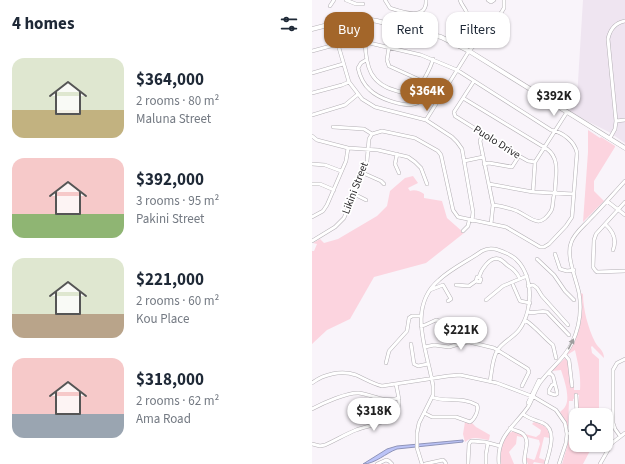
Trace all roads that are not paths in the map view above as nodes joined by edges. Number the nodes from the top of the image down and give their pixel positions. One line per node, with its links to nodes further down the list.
1 (334, 0): 10 (street)
2 (346, 0): 9 (street)
3 (385, 0): 4 (street)
4 (426, 0)
5 (460, 0): 11 (street)
6 (488, 0): 7 (street)
7 (494, 0)
8 (504, 0): 12 (street)
9 (363, 4)
10 (330, 6)
11 (466, 12)
12 (502, 12)
13 (374, 20): 24 (main road)
14 (625, 21): 40 (street)
15 (324, 26): 16 (main road)
16 (312, 29)
17 (324, 48): 23 (street)
18 (339, 48): 27 (street)
19 (365, 48): 26 (street)
20 (389, 48): 30 (street)
21 (393, 48): 25 (street)
22 (472, 48): 24 (street)
23 (312, 51)
24 (469, 51): 28 (street); 36 (main road)
25 (433, 59): 28 (street); 30 (street)
26 (366, 60): 30 (street); 30 (street)
27 (343, 64): 29 (street); 32 (street)
28 (457, 70): 31 (street); 38 (street)
29 (312, 73)
30 (422, 81)
31 (474, 81): 35 (street, Puolo Drive); 42 (street)
32 (349, 82): 33 (street); 34 (street)
33 (312, 93)
34 (357, 95): 37 (street); 38 (street)
35 (464, 98): 44 (street, Puolo Drive); 48 (street)
36 (567, 112): 42 (street); 46 (main road)
37 (312, 115)
38 (426, 120): 54 (street)
39 (625, 120): 40 (street)
40 (616, 121): 46 (street)
41 (333, 127): 43 (street)
42 (555, 130): 48 (street); 70 (street)
43 (372, 134): 50 (street, Likini Street); 79 (street)
44 (483, 134): 52 (street, Puolo Drive); 53 (street)
45 (312, 136): 47 (street)
46 (610, 138): 49 (main road)
47 (348, 148): 50 (street); 58 (street)
48 (545, 148): 55 (street); 68 (street)
49 (625, 148)
50 (368, 149): 51 (street); 59 (street, Likini Street)
51 (397, 154): 60 (street); 64 (street)
52 (519, 156): 55 (street, Puolo Drive); 57 (street)
53 (482, 157): 54 (street); 57 (street)
54 (464, 161): 79 (street)
55 (535, 162): 67 (street)
56 (312, 164): 58 (street)
57 (484, 164): 65 (street)
58 (341, 171): 66 (street)
59 (363, 173): 63 (street); 69 (street, Likini Street)
60 (399, 173)
61 (625, 181): 72 (street)
62 (312, 184): 66 (street)
63 (384, 184)
64 (427, 184)
65 (489, 184): 67 (street); 74 (street)
66 (334, 190): 78 (street)
67 (533, 192): 68 (street)
68 (555, 193): 70 (street); 74 (street)
69 (354, 194): 71 (street); 83 (street, Likini Street)
70 (574, 194): 80 (street)
71 (366, 200)
72 (607, 201): 75 (street); 88 (street)
73 (625, 202): 75 (street)
74 (493, 205): 80 (street)
75 (618, 210): 77 (street); 81 (street)
76 (312, 212): 78 (street)
77 (625, 215)
78 (313, 217)
79 (471, 221): 80 (street); 82 (street)
80 (491, 224)
81 (605, 224): 84 (street); 89 (street)
82 (463, 231)
83 (312, 241)
84 (613, 250)
85 (555, 254): 87 (street)
86 (537, 259): 90 (street)
87 (560, 268): 88 (street); 90 (street)
88 (574, 270): 111 (street, one-way to 88)
89 (625, 271)
90 (553, 273): 99 (street)
91 (527, 276): 92 (street); 95 (street); 96 (street)
92 (520, 279): 93 (street); 98 (street)
93 (456, 285)
94 (513, 285): 100 (street)
95 (528, 286): 100 (street); 104 (street)
96 (430, 290): 97 (street); 102 (street)
97 (451, 299)
98 (486, 300)
99 (574, 300)
100 (530, 303): 101 (street)
101 (528, 312): 103 (street); 106 (street)
102 (421, 316): 105 (street); 114 (street)
103 (525, 320): 110 (street); 112 (street)
104 (568, 325)
105 (420, 326): 107 (street); 109 (street)
106 (569, 334)
107 (468, 342): 109 (street); 110 (street)
108 (411, 344): 115 (street)
109 (425, 347): 115 (street)
110 (498, 350): 118 (street); 122 (street)
111 (565, 355): 116 (street); 123 (street)
112 (556, 358)
113 (625, 359): 135 (street)
114 (386, 363)
115 (428, 364): 117 (street)
116 (548, 373): 121 (street); 125 (street)
117 (431, 378): 118 (street); 120 (street); 124 (street)
118 (490, 381): 125 (street)
119 (312, 384): 120 (street)
120 (396, 384): 127 (street)
121 (555, 384)
122 (522, 386)
123 (572, 386)
124 (432, 397): 130 (street); 130 (street)
125 (531, 397): 131 (street); 133 (street)
126 (575, 397): 128 (street)
127 (399, 398): 129 (street); 137 (street)
128 (576, 408)
129 (312, 409)
130 (424, 413): 141 (street)
131 (523, 414): 132 (street); 147 (street)
132 (510, 428): 138 (street); 146 (street)
133 (567, 434): 148 (street)
134 (625, 434): 135 (street)
135 (620, 436): 149 (street)
136 (488, 443): 138 (street); 143 (street); 144 (street)
137 (312, 444)
138 (500, 446): 145 (street)
139 (377, 464): 140 (street)
140 (392, 464)
141 (423, 464): 142 (street)
142 (446, 464)
143 (468, 464)
144 (486, 464)
145 (499, 464)
146 (526, 464)
147 (546, 464)
148 (560, 464)
149 (600, 464)

